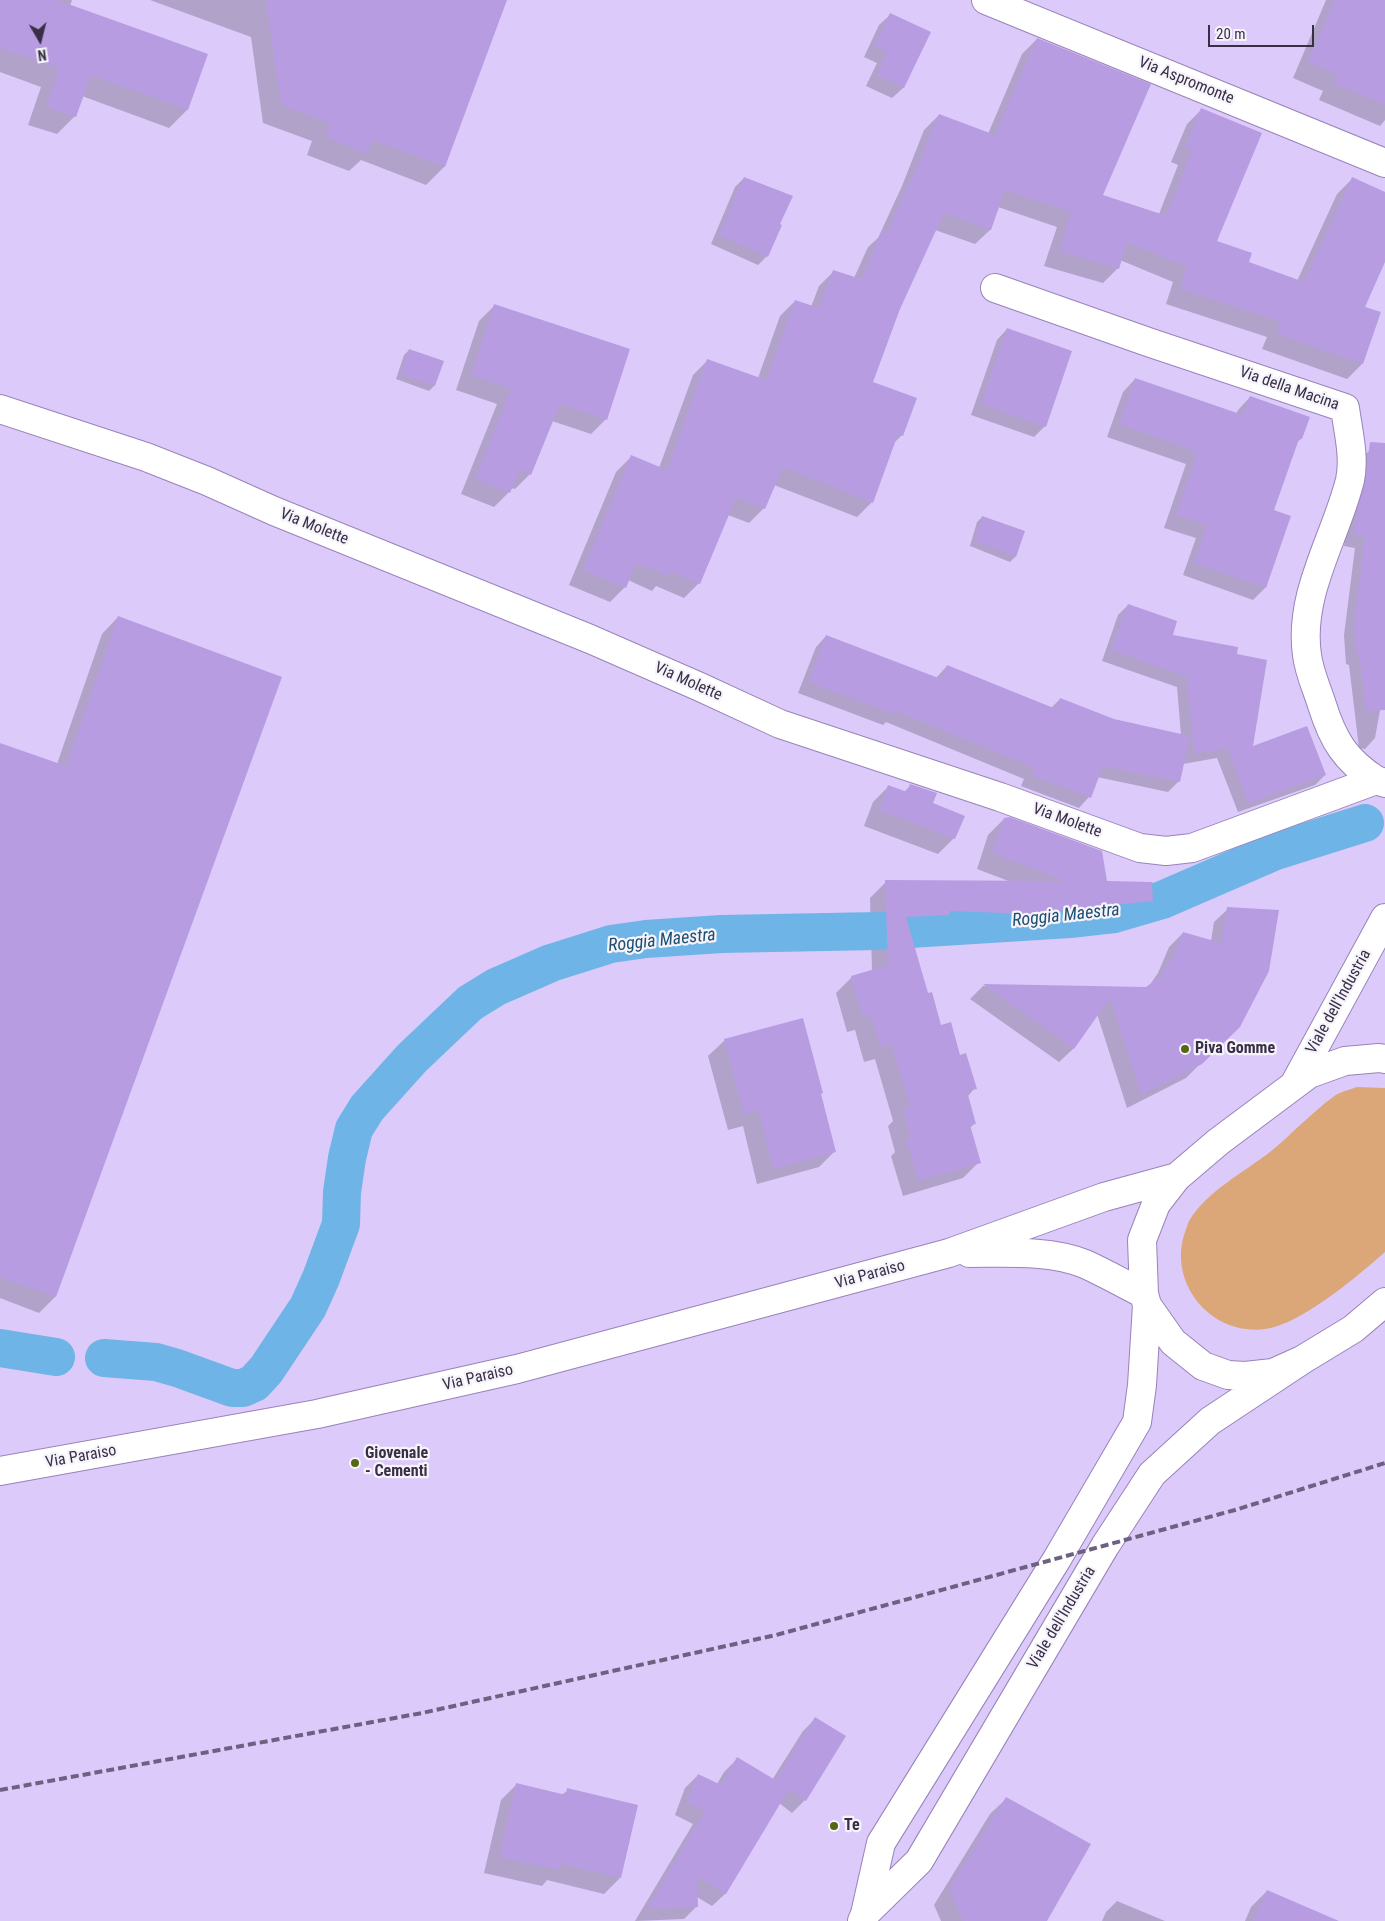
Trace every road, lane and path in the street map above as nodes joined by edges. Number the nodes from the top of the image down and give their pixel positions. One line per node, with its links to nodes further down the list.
1 (986, 0): 2 (main road, Via Aspromonte)
2 (1385, 163)
3 (995, 288): 5 (main road, Via della Macina)
4 (0, 409): 5 (main road, Via Molette)
5 (1381, 781)
6 (1385, 918): 8 (main road, Viale dell'Industria)
7 (1385, 1059): 8 (main road, Viale dell'Industria)
8 (1293, 1086): 9 (main road, Viale dell'Industria)
9 (1178, 1177): 10 (main road, Via Paraiso); 11 (main road, Viale dell'Industria)
10 (949, 1253): 11 (main road, Via Paraiso); 14 (main road, Via Paraiso)
11 (1146, 1300): 13 (main road); 15 (main road, Viale dell'Industria)
12 (1385, 1302): 13 (main road)
13 (1302, 1360): 15 (main road, Viale dell'Industria)
14 (0, 1471)
15 (863, 1918)

